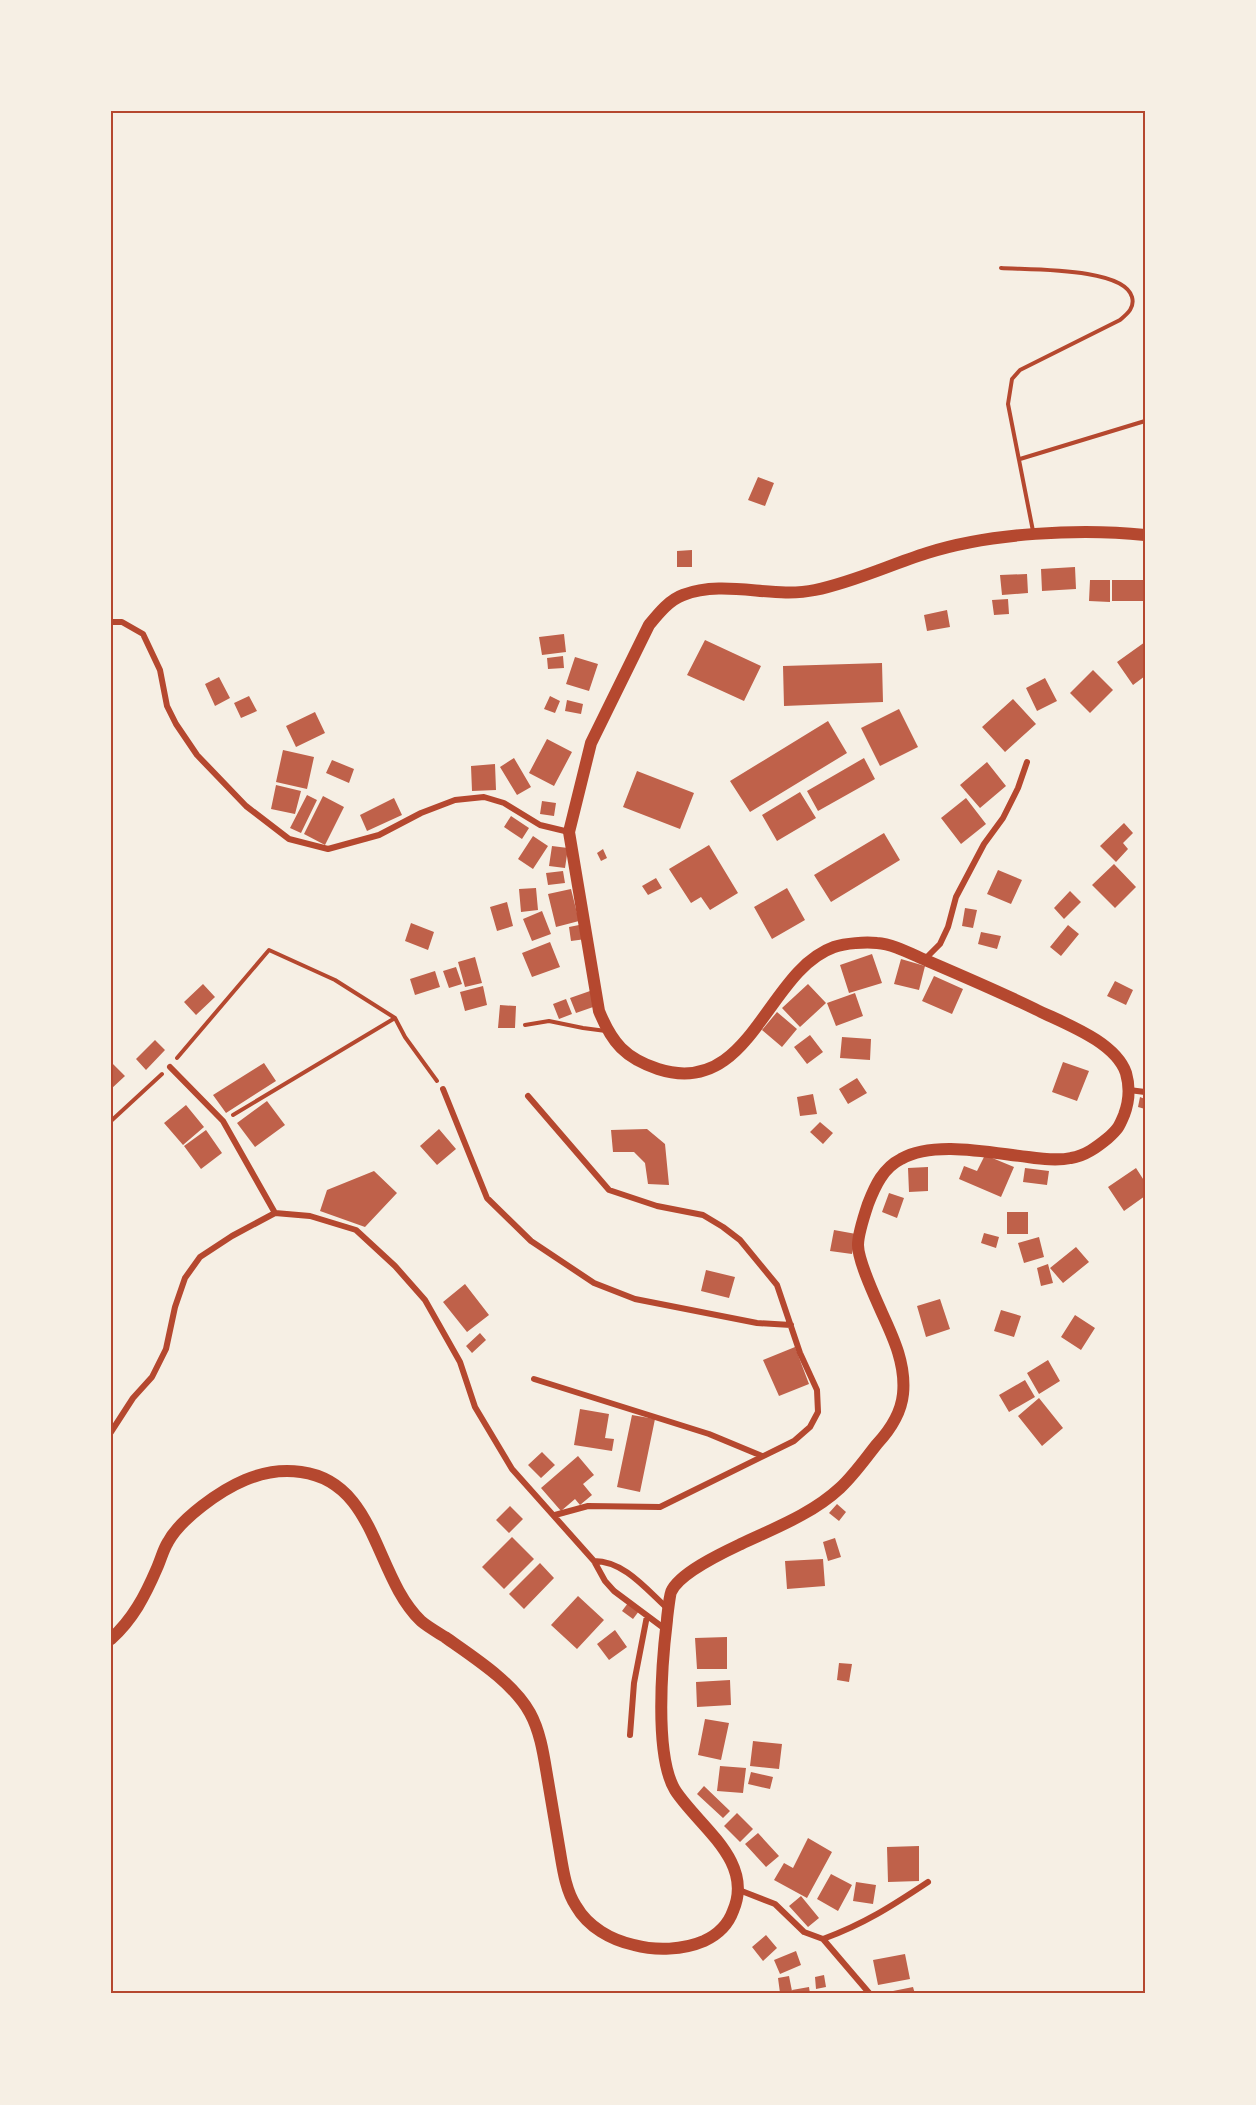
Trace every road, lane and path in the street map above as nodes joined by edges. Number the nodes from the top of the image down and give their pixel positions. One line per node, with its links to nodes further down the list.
1 (1001, 268): 3 (lane)
2 (1145, 421): 3 (lane)
3 (1020, 459): 4 (lane)
4 (1034, 534): 5 (main road); 8 (main road)
5 (1145, 535)
6 (111, 622): 8 (street)
7 (1027, 762): 9 (street)
8 (569, 832): 12 (main road)
9 (924, 960): 12 (main road); 15 (main road)
10 (394, 1018): 13 (path); 14 (path); 19 (path)
11 (525, 1025): 12 (lane)
12 (607, 1031)
13 (170, 1067): 18 (path); 19 (street)
14 (443, 1089): 21 (street)
15 (1129, 1090): 16 (street); 27 (main road)
16 (1145, 1092)
17 (528, 1096): 21 (street)
18 (111, 1121)
19 (223, 1121): 20 (street)
20 (274, 1213): 23 (street); 25 (street)
21 (791, 1325): 24 (street)
22 (534, 1379): 24 (street)
23 (111, 1432)
24 (762, 1456): 25 (street)
25 (555, 1515): 26 (street)
26 (594, 1561): 27 (street); 28 (street)
27 (668, 1609): 29 (main road)
28 (647, 1616): 29 (street); 31 (street)
29 (665, 1629): 33 (main road)
30 (111, 1639): 33 (main road)
31 (630, 1735)
32 (928, 1882): 34 (street)
33 (739, 1890): 34 (street)
34 (823, 1939): 35 (street)
35 (870, 1994)

